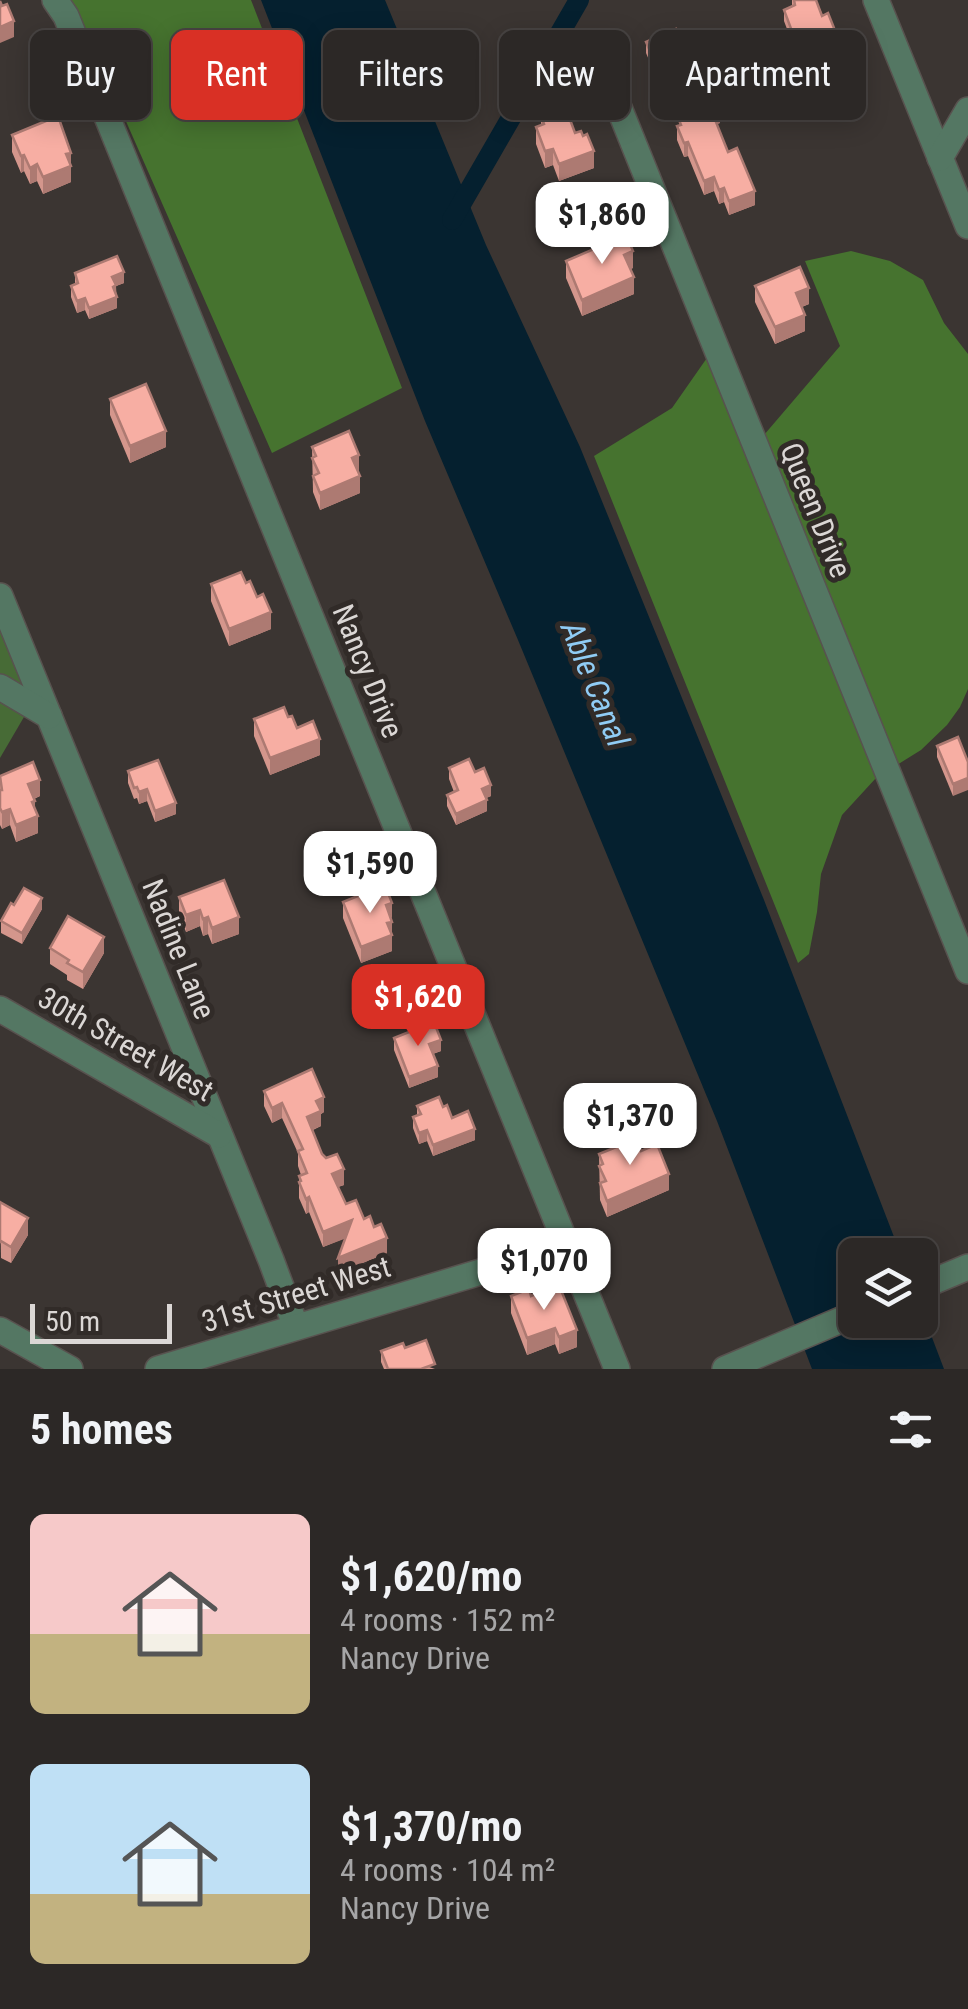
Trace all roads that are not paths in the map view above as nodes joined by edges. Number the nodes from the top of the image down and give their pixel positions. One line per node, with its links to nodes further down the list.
1 (56, 0): 13 (street, Nancy Drive)
2 (876, 0): 5 (street)
3 (968, 110): 5 (street)
4 (623, 120): 10 (street, Queen Drive)
5 (940, 158): 6 (street)
6 (968, 226)
7 (0, 596): 9 (street, Nadine Lane)
8 (0, 687): 9 (street)
9 (49, 716): 12 (street, Nadine Lane)
10 (968, 971)
11 (0, 1009): 12 (street, 30th Street West)
12 (219, 1134): 17 (street, Nadine Lane)
13 (568, 1246): 17 (street, 31st Street West); 21 (street, Nancy Drive)
14 (968, 1268): 15 (street)
15 (938, 1280)
16 (838, 1321): 22 (street)
17 (296, 1328): 20 (street, 31st Street West)
18 (0, 1330): 19 (street)
19 (70, 1369)
20 (158, 1369)
21 (617, 1369)
22 (726, 1369)

